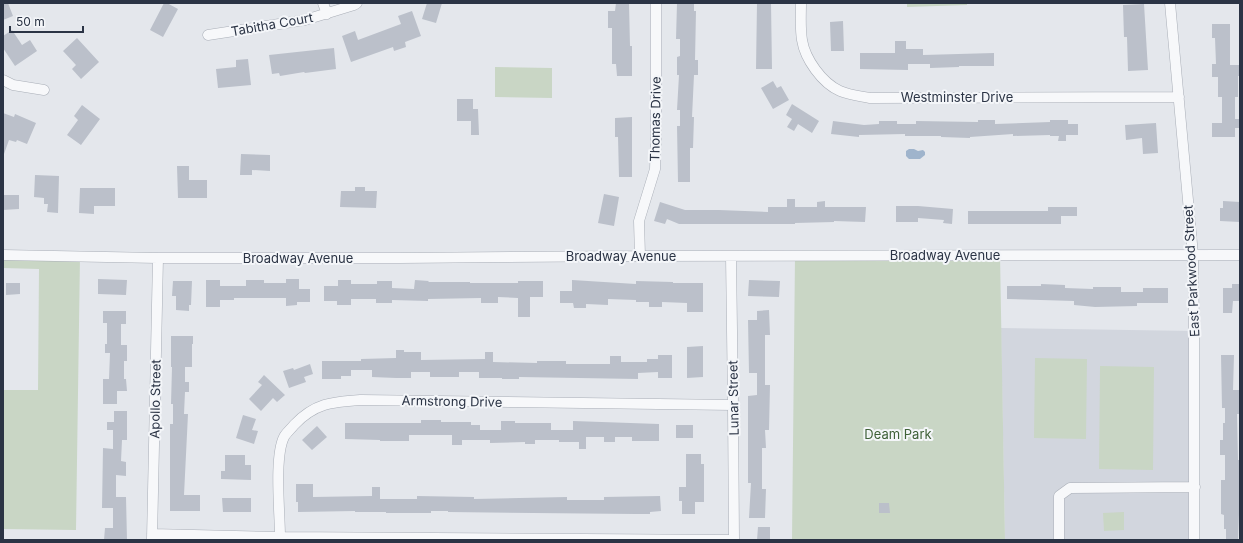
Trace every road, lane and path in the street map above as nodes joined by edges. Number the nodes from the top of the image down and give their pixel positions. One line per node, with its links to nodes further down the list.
1 (323, 3): 6 (street)
2 (357, 3): 6 (street, Tabitha Court)
3 (656, 3): 14 (street, Thomas Drive)
4 (801, 3): 10 (street, Westminster Drive)
5 (1170, 3): 10 (street, East Parkwood Street)
6 (326, 14): 7 (street, Tabitha Court)
7 (208, 35)
8 (3, 80): 9 (street)
9 (44, 90)
10 (1179, 97): 11 (street, East Parkwood Street)
11 (1193, 255): 12 (street, Broadway Avenue); 15 (street, Broadway Avenue); 18 (street, East Parkwood Street)
12 (1240, 255)
13 (3, 256): 16 (street, Broadway Avenue)
14 (640, 256): 15 (street, Broadway Avenue); 16 (street, Broadway Avenue)
15 (731, 256): 17 (street, Lunar Street)
16 (158, 258): 19 (street, Apollo Street)
17 (733, 406): 20 (street, Armstrong Drive); 21 (street, Lunar Street)
18 (1195, 487): 22 (street); 23 (street, East Parkwood Street)
19 (152, 537): 20 (street)
20 (280, 538): 21 (street)
21 (734, 540)
22 (1059, 540)
23 (1194, 540)

